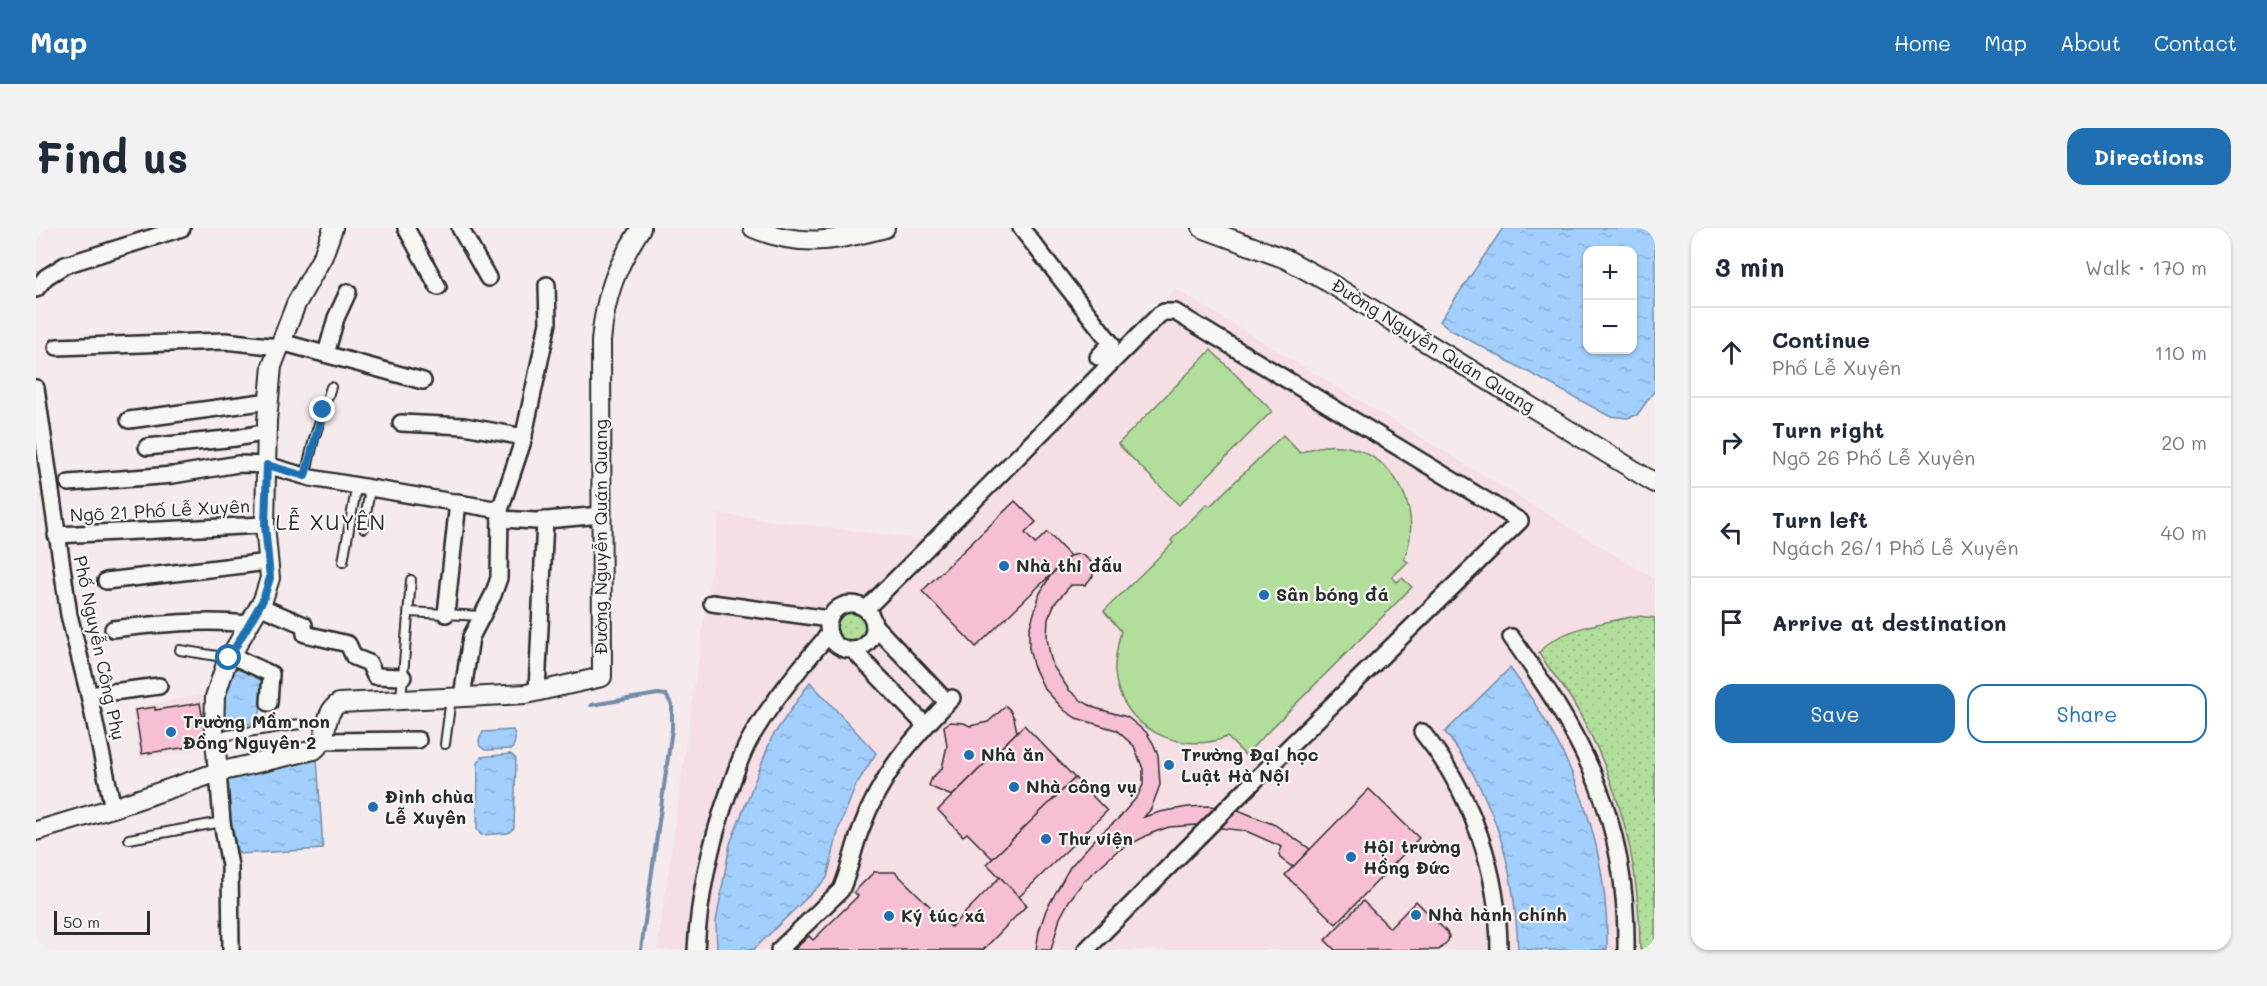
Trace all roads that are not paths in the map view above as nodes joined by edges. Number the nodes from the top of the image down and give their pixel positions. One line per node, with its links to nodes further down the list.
1 (182, 228): 13 (street)
2 (333, 228): 15 (street)
3 (406, 228): 12 (street)
4 (460, 228): 10 (street)
5 (641, 228): 35 (street, Đường Nguyễn Quán Quang)
6 (753, 228): 7 (street)
7 (885, 228)
8 (1021, 228): 18 (street)
9 (1202, 228): 31 (street, Đường Nguyễn Quán Quang)
10 (488, 278)
11 (547, 285): 26 (street)
12 (438, 287)
13 (36, 289)
14 (348, 292): 17 (street)
15 (280, 345): 16 (street); 17 (street); 22 (street)
16 (57, 347)
17 (327, 354): 19 (street)
18 (1098, 357)
19 (423, 381)
20 (331, 387): 29 (lane)
21 (36, 388): 39 (street, Phố Nguyễn Công Phụ)
22 (269, 401): 23 (street); 25 (street)
23 (129, 420)
24 (401, 423): 26 (street)
25 (267, 432): 27 (street); 28 (street)
26 (524, 437): 34 (street)
27 (147, 447)
28 (267, 465): 29 (street); 30 (street); 37 (street)
29 (305, 476): 32 (street)
30 (69, 483)
31 (1655, 483)
32 (364, 485): 33 (street); 38 (lane); 41 (lane)
33 (458, 502): 34 (street); 48 (street)
34 (500, 514): 36 (street); 49 (street)
35 (601, 515): 36 (street); 60 (street, Đường Nguyễn Quán Quang)
36 (544, 520): 60 (street)
37 (265, 525): 39 (street, Ngõ 21 Phố Lễ Xuyên); 40 (street)
38 (364, 528)
39 (56, 535): 61 (street, Phố Nguyễn Công Phụ)
40 (268, 562): 43 (street); 45 (street)
41 (343, 562)
42 (411, 580): 47 (lane)
43 (106, 581)
44 (712, 603): 52 (street)
45 (259, 606): 50 (street); 58 (street)
46 (866, 609): 51 (street); 52 (street); 80 (street)
47 (409, 612): 48 (lane); 58 (lane)
48 (446, 614): 49 (lane)
49 (481, 616): 62 (street)
50 (248, 624): 53 (street); 57 (street)
51 (874, 625): 56 (street); 66 (street)
52 (829, 627): 56 (street); 78 (street)
53 (113, 629)
54 (1512, 637): 82 (street)
55 (180, 650): 57 (lane)
56 (853, 650): 66 (street)
57 (229, 657): 64 (street); 68 (street)
58 (403, 677): 63 (lane)
59 (159, 686): 61 (street)
60 (537, 691): 62 (street, Đường Nguyễn Quán Quang)
61 (89, 695): 73 (street, Phố Nguyễn Công Phụ)
62 (457, 697): 63 (street, Đường Nguyễn Quán Quang); 71 (lane)
63 (401, 699): 70 (street, Đường Nguyễn Quán Quang)
64 (269, 703)
65 (300, 724): 68 (lane)
66 (926, 725): 79 (street)
67 (1422, 732): 81 (street)
68 (215, 737): 72 (street)
69 (418, 740): 70 (street)
70 (323, 741): 72 (street)
71 (445, 744)
72 (218, 772): 73 (street); 74 (street)
73 (113, 808): 75 (street)
74 (222, 822): 76 (lane); 77 (street)
75 (36, 831)
76 (129, 839)
77 (231, 950)
78 (696, 950)
79 (779, 950)
80 (1086, 950)
81 (1499, 950)
82 (1626, 950)

